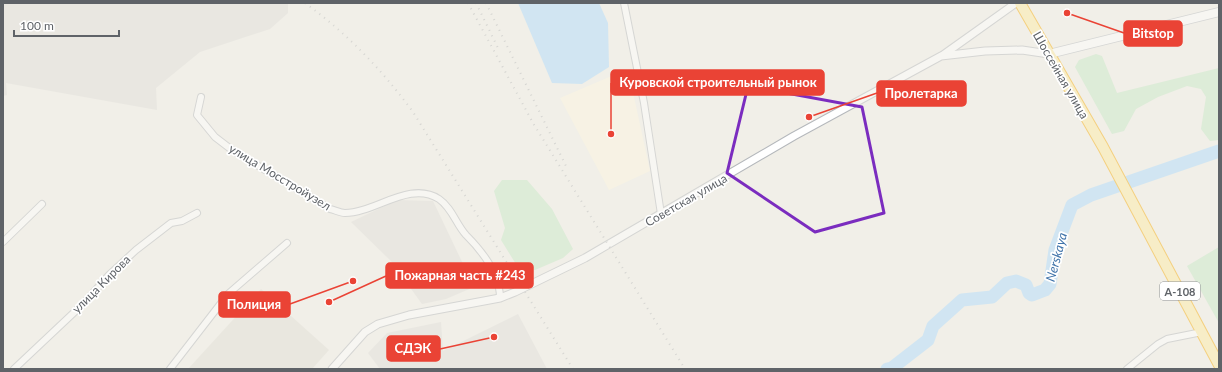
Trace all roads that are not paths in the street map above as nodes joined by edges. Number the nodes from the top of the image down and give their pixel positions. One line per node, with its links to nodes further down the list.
1 (624, 3): 10 (street)
2 (1016, 3): 6 (street)
3 (1020, 3): 5 (highway, Шоссейная улица / А-108)
4 (1219, 12): 5 (main road)
5 (1048, 54): 6 (street, Советская улица); 14 (highway, Шоссейная улица / А-108)
6 (941, 56): 10 (street, Советская улица)
7 (201, 97): 13 (street, улица Мосстройузел)
8 (42, 204): 11 (street)
9 (197, 213): 16 (street, улица Кирова)
10 (661, 214): 13 (street, Советская улица)
11 (3, 242)
12 (287, 243): 17 (street)
13 (500, 298): 18 (street, Советская улица)
14 (1202, 332): 15 (highway, А-108); 19 (street)
15 (1219, 365)
16 (14, 369)
17 (170, 369)
18 (332, 369)
19 (1127, 369)

